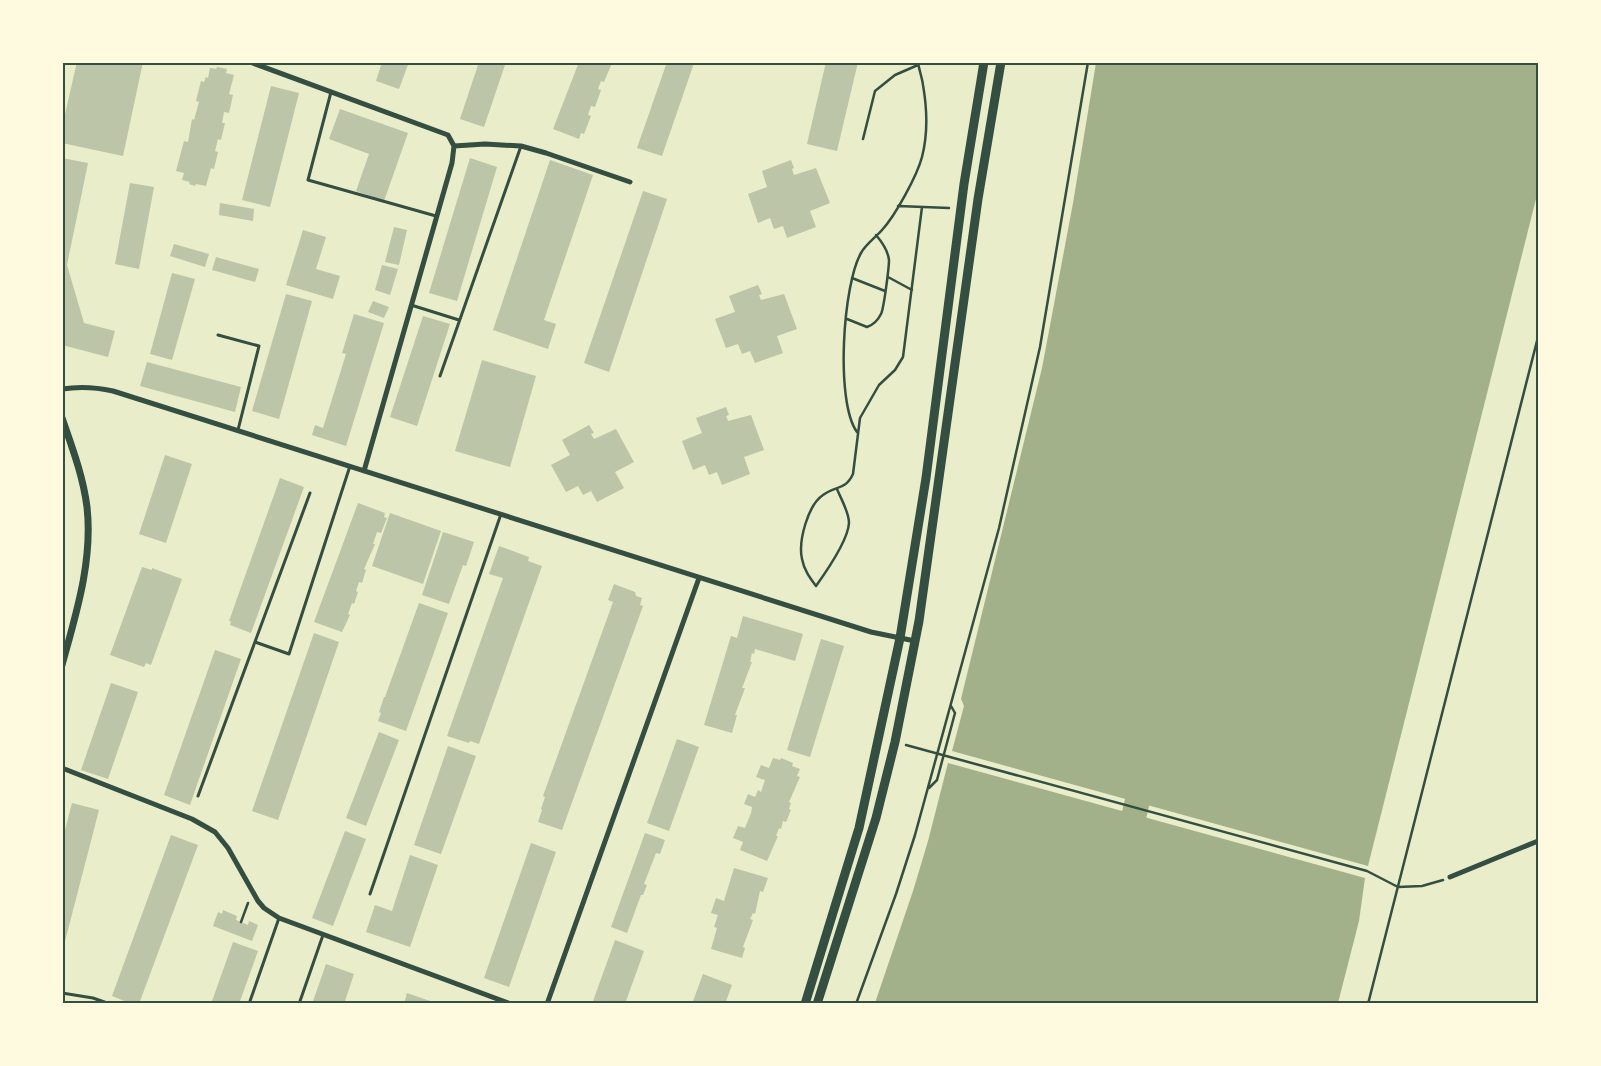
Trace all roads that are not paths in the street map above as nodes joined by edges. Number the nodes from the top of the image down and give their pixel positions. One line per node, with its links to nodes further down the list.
1 (250, 62): 4 (street)
2 (984, 62): 21 (main road)
3 (1001, 62): 22 (main road)
4 (331, 92): 5 (street); 8 (lane)
5 (454, 146): 6 (street); 8 (street)
6 (521, 146): 7 (street); 10 (lane)
7 (630, 182)
8 (437, 216): 9 (street)
9 (412, 305): 10 (lane); 17 (street)
10 (459, 320): 12 (lane)
11 (218, 336): 15 (lane)
12 (440, 376)
13 (62, 389): 15 (street)
14 (62, 418): 24 (street)
15 (238, 430): 16 (street)
16 (350, 466): 17 (street); 23 (lane)
17 (364, 471): 19 (street)
18 (310, 493): 23 (lane)
19 (500, 514): 20 (street); 29 (lane)
20 (699, 578): 21 (street); 37 (street)
21 (900, 638): 22 (street); 38 (main road)
22 (915, 640): 39 (main road)
23 (255, 642): 26 (lane)
24 (62, 665)
25 (62, 768): 30 (street)
26 (198, 796)
27 (1538, 841): 28 (street)
28 (1450, 877)
29 (370, 894)
30 (280, 918): 31 (street); 34 (lane)
31 (323, 935): 35 (lane); 36 (street)
32 (62, 993): 33 (lane)
33 (110, 1004)
34 (249, 1004)
35 (299, 1004)
36 (510, 1004)
37 (547, 1004)
38 (805, 1004)
39 (817, 1004)

